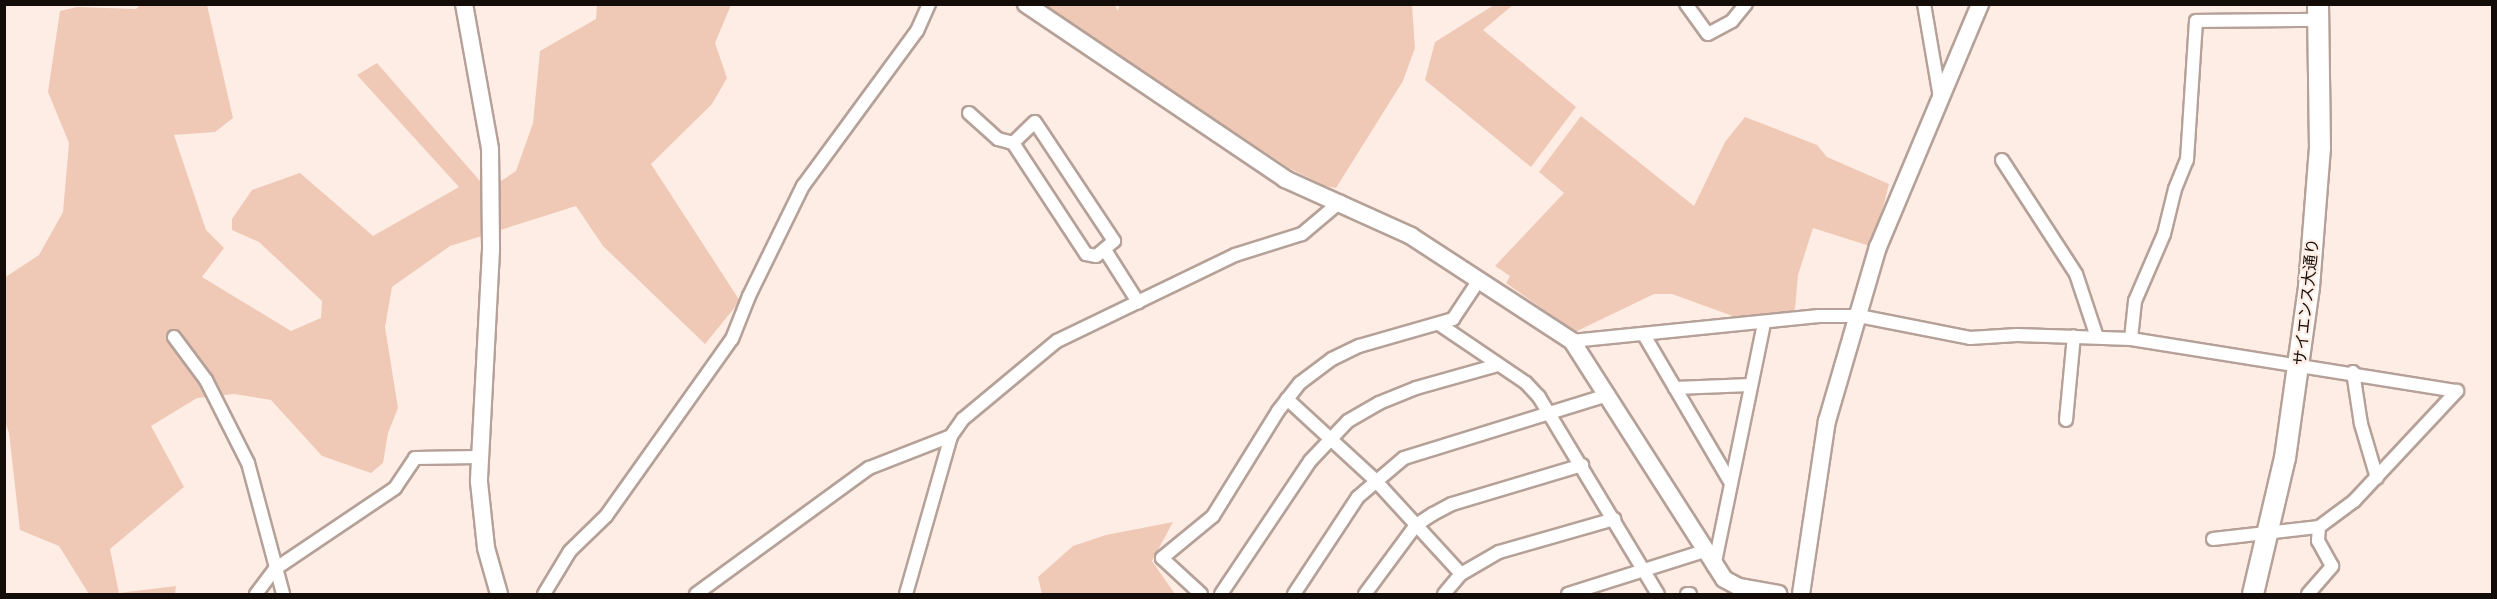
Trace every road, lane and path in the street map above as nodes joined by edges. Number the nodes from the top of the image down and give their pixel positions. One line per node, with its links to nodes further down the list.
1 (464, 4): 37 (street)
2 (929, 4): 55 (street)
3 (1026, 4): 13 (street)
4 (1686, 4): 5 (street)
5 (1746, 4)
6 (1924, 4): 9 (street)
7 (1980, 4): 9 (street)
8 (2319, 12): 24 (street); 26 (main road, サイエンス大通り)
9 (1940, 98): 17 (street)
10 (969, 113): 11 (street)
11 (1013, 143): 14 (street); 14 (street)
12 (2002, 160): 23 (street)
13 (1340, 202): 15 (street); 16 (street)
14 (1105, 250): 16 (street)
15 (1479, 280): 18 (street); 25 (street)
16 (1138, 302): 35 (street)
17 (1859, 316): 19 (street); 21 (street); 66 (street)
18 (1439, 324): 27 (street); 32 (street)
19 (1764, 324): 20 (street); 29 (street)
20 (1644, 335): 25 (street); 30 (street)
21 (2074, 336): 23 (street); 34 (street)
22 (174, 337): 49 (street)
23 (2097, 337): 24 (street)
24 (2131, 339): 26 (street)
25 (1572, 341): 31 (street)
26 (2300, 363): 28 (street); 45 (main road, サイエンス大通り)
27 (1498, 365): 33 (street); 36 (street)
28 (2353, 372): 39 (street); 39 (street)
29 (1751, 385): 30 (street); 41 (street)
30 (1675, 388): 41 (street)
31 (1608, 395): 33 (street); 47 (street)
32 (1287, 399): 36 (street); 58 (street)
33 (1550, 412): 38 (street); 40 (street)
34 (2066, 420)
35 (951, 436): 56 (street); 57 (street)
36 (1329, 438): 40 (street); 59 (street)
37 (478, 457): 49 (street); 54 (street)
38 (1582, 465): 42 (street); 43 (street)
39 (2377, 478): 44 (street)
40 (1375, 480): 43 (street); 60 (street)
41 (1729, 480): 48 (street)
42 (1614, 519): 50 (street); 51 (street)
43 (1416, 525): 51 (street); 61 (street)
44 (2319, 527): 45 (street); 68 (street)
45 (2270, 533): 46 (street); 67 (main road, サイエンス大通り)
46 (2213, 539)
47 (1704, 551): 48 (street); 50 (street)
48 (1714, 567): 65 (street)
49 (275, 569): 52 (street); 53 (street)
50 (1645, 571): 63 (street); 64 (street)
51 (1461, 574): 62 (street)
52 (256, 594)
53 (283, 594)
54 (499, 594)
55 (544, 594)
56 (696, 594)
57 (906, 594)
58 (1201, 594)
59 (1221, 594)
60 (1294, 594)
61 (1365, 594)
62 (1444, 594)
63 (1568, 594)
64 (1658, 594)
65 (1778, 594)
66 (1801, 594)
67 (2253, 594)
68 (2308, 594)

